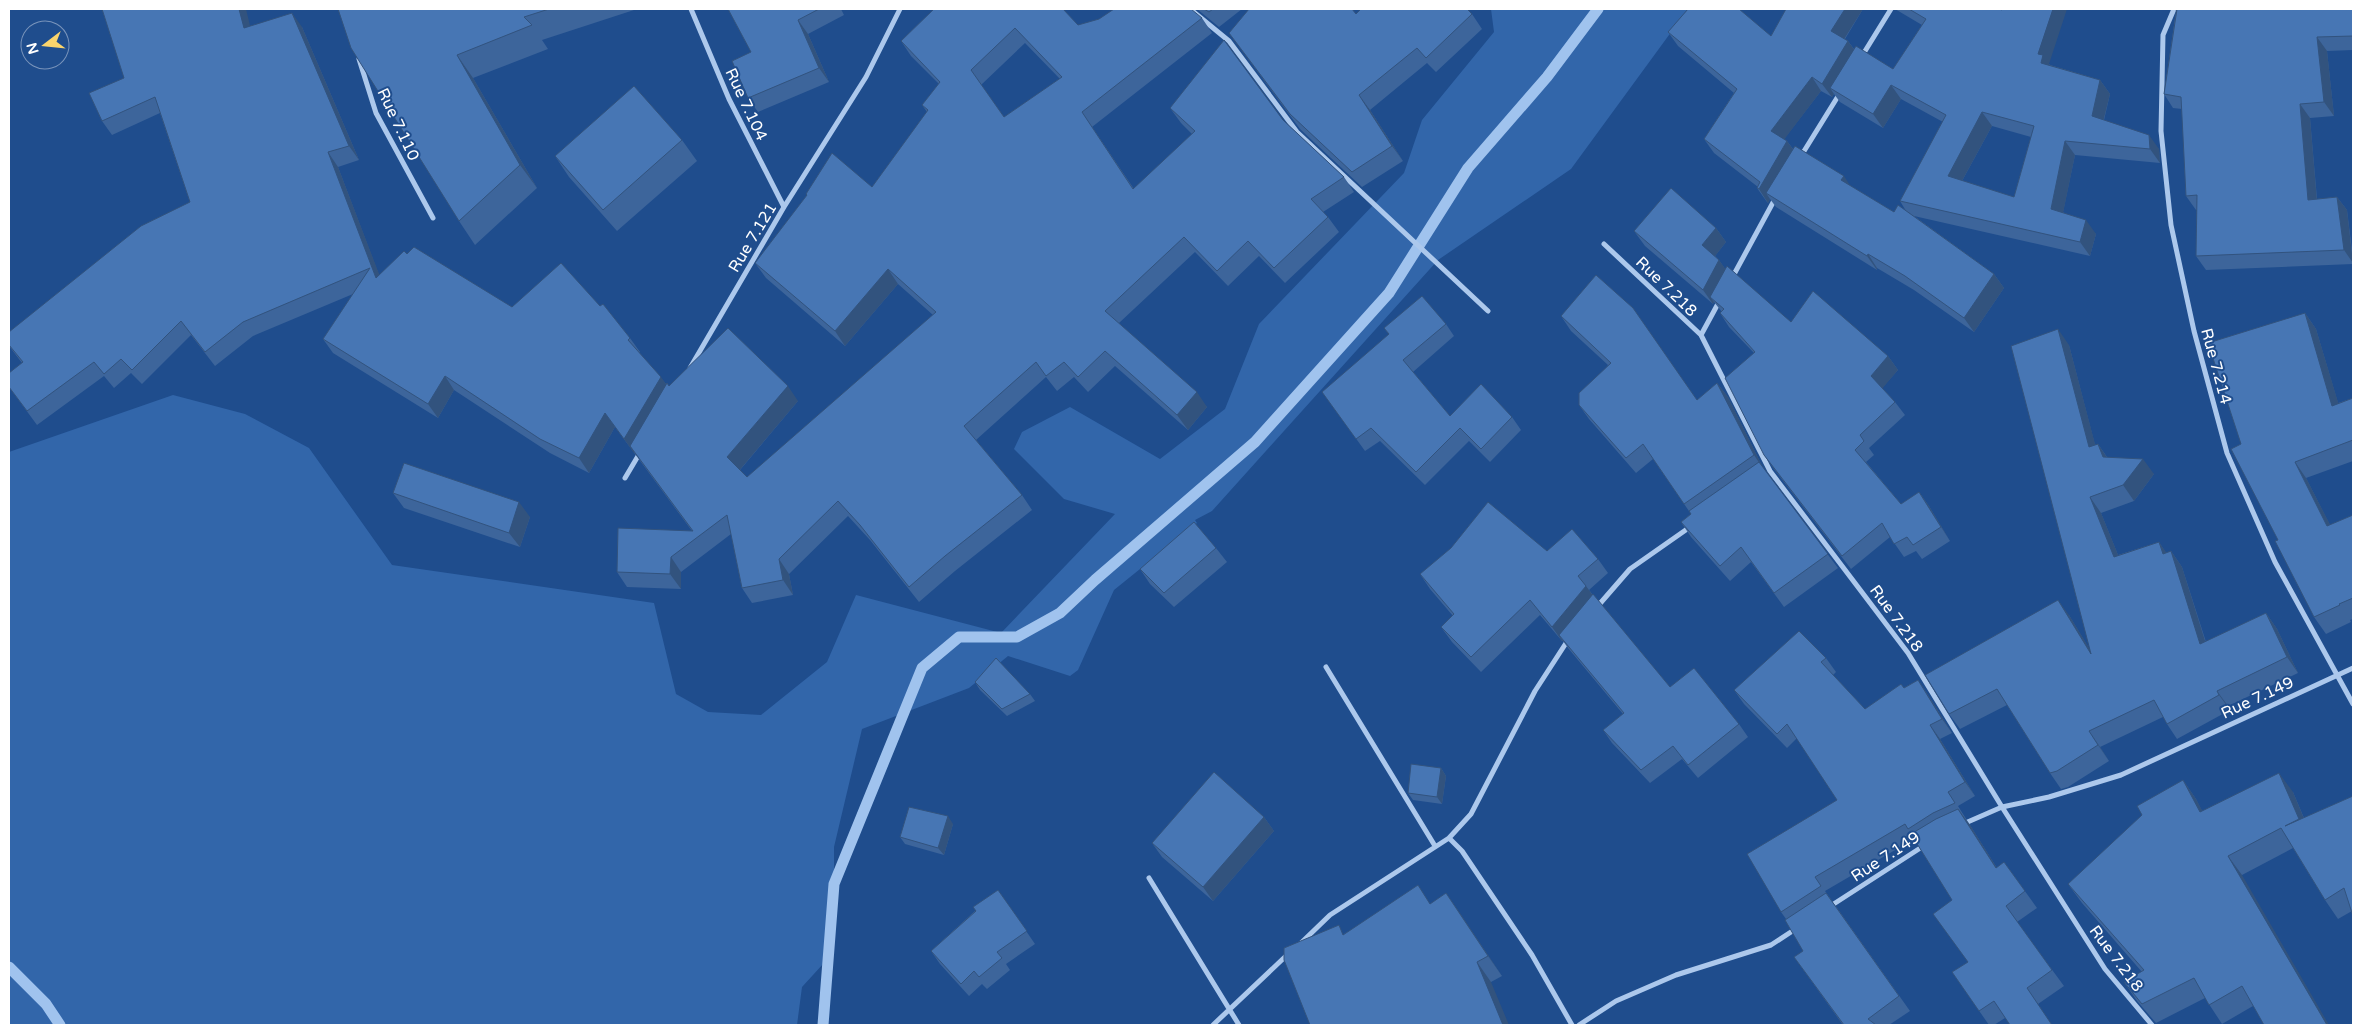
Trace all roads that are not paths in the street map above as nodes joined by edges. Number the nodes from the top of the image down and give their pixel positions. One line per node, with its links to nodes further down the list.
1 (691, 9): 11 (street, Rue 7.104)
2 (900, 9): 11 (street, Rue 7.121)
3 (1190, 9): 16 (street)
4 (1891, 9): 7 (street)
5 (2174, 9): 28 (street, Rue 7.214)
6 (358, 56): 12 (street, Rue 7.110)
7 (1860, 59)
8 (1845, 85): 9 (street)
9 (1798, 160)
10 (1778, 194): 14 (street)
11 (784, 207): 18 (street, Rue 7.121)
12 (433, 218)
13 (1604, 244): 17 (street, Rue 7.218)
14 (1728, 285)
15 (1723, 294): 17 (street)
16 (1488, 311)
17 (1701, 335): 20 (street, Rue 7.218)
18 (685, 377)
19 (645, 444): 22 (street)
20 (1770, 471): 21 (street); 30 (street, Rue 7.218)
21 (1762, 477)
22 (625, 478)
23 (1692, 526): 24 (street)
24 (1593, 611)
25 (1575, 632): 32 (street)
26 (1326, 667): 34 (street)
27 (2353, 668): 28 (street, Rue 7.149)
28 (2337, 674): 29 (street, Rue 7.214); 30 (street, Rue 7.149)
29 (2353, 704)
30 (2002, 807): 31 (street, Rue 7.149); 43 (street, Rue 7.218)
31 (1953, 828)
32 (1449, 838): 34 (street); 41 (street)
33 (1928, 842): 36 (street, Rue 7.149)
34 (1435, 846): 38 (street)
35 (1149, 878): 38 (street)
36 (1821, 913)
37 (1804, 924): 42 (street)
38 (1228, 1011): 39 (street); 40 (street)
39 (1213, 1025)
40 (1239, 1025)
41 (1572, 1025)
42 (1579, 1025)
43 (2152, 1025)

